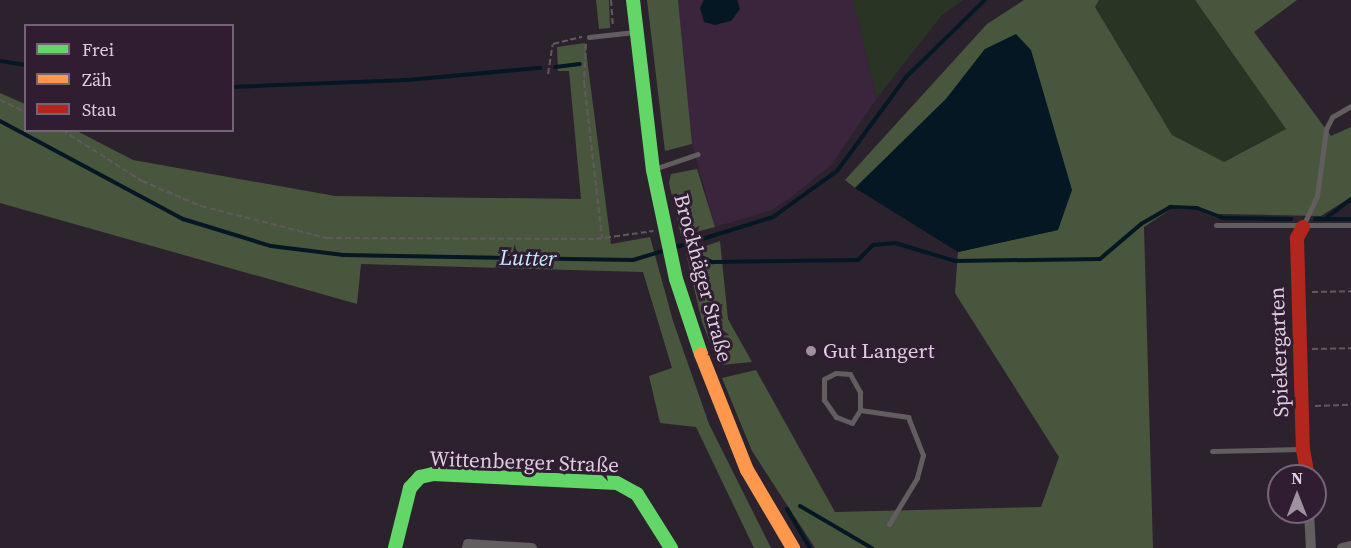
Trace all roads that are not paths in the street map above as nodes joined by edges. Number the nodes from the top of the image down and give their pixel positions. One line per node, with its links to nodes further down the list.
1 (633, 0): 2 (street, Brockhäger Straße)
2 (636, 32): 3 (lane); 6 (street, Brockhäger Straße)
3 (589, 37)
4 (1351, 106): 9 (lane)
5 (698, 154): 6 (lane)
6 (653, 170): 21 (street, Brockhäger Straße)
7 (1216, 225): 9 (lane)
8 (1351, 225): 9 (lane)
9 (1303, 227): 11 (street, Spiekergarten)
10 (860, 410): 10 (lane); 14 (lane)
11 (1303, 449): 12 (lane); 13 (street, Spiekergarten)
12 (1212, 451)
13 (1306, 464)
14 (889, 524)
15 (1310, 524): 22 (street)
16 (1351, 546): 23 (street)
17 (395, 548): 20 (street, Wittenberger Straße)
18 (467, 548): 19 (street)
19 (532, 548)
20 (671, 548)
21 (792, 548)
22 (1311, 548)
23 (1341, 548)

